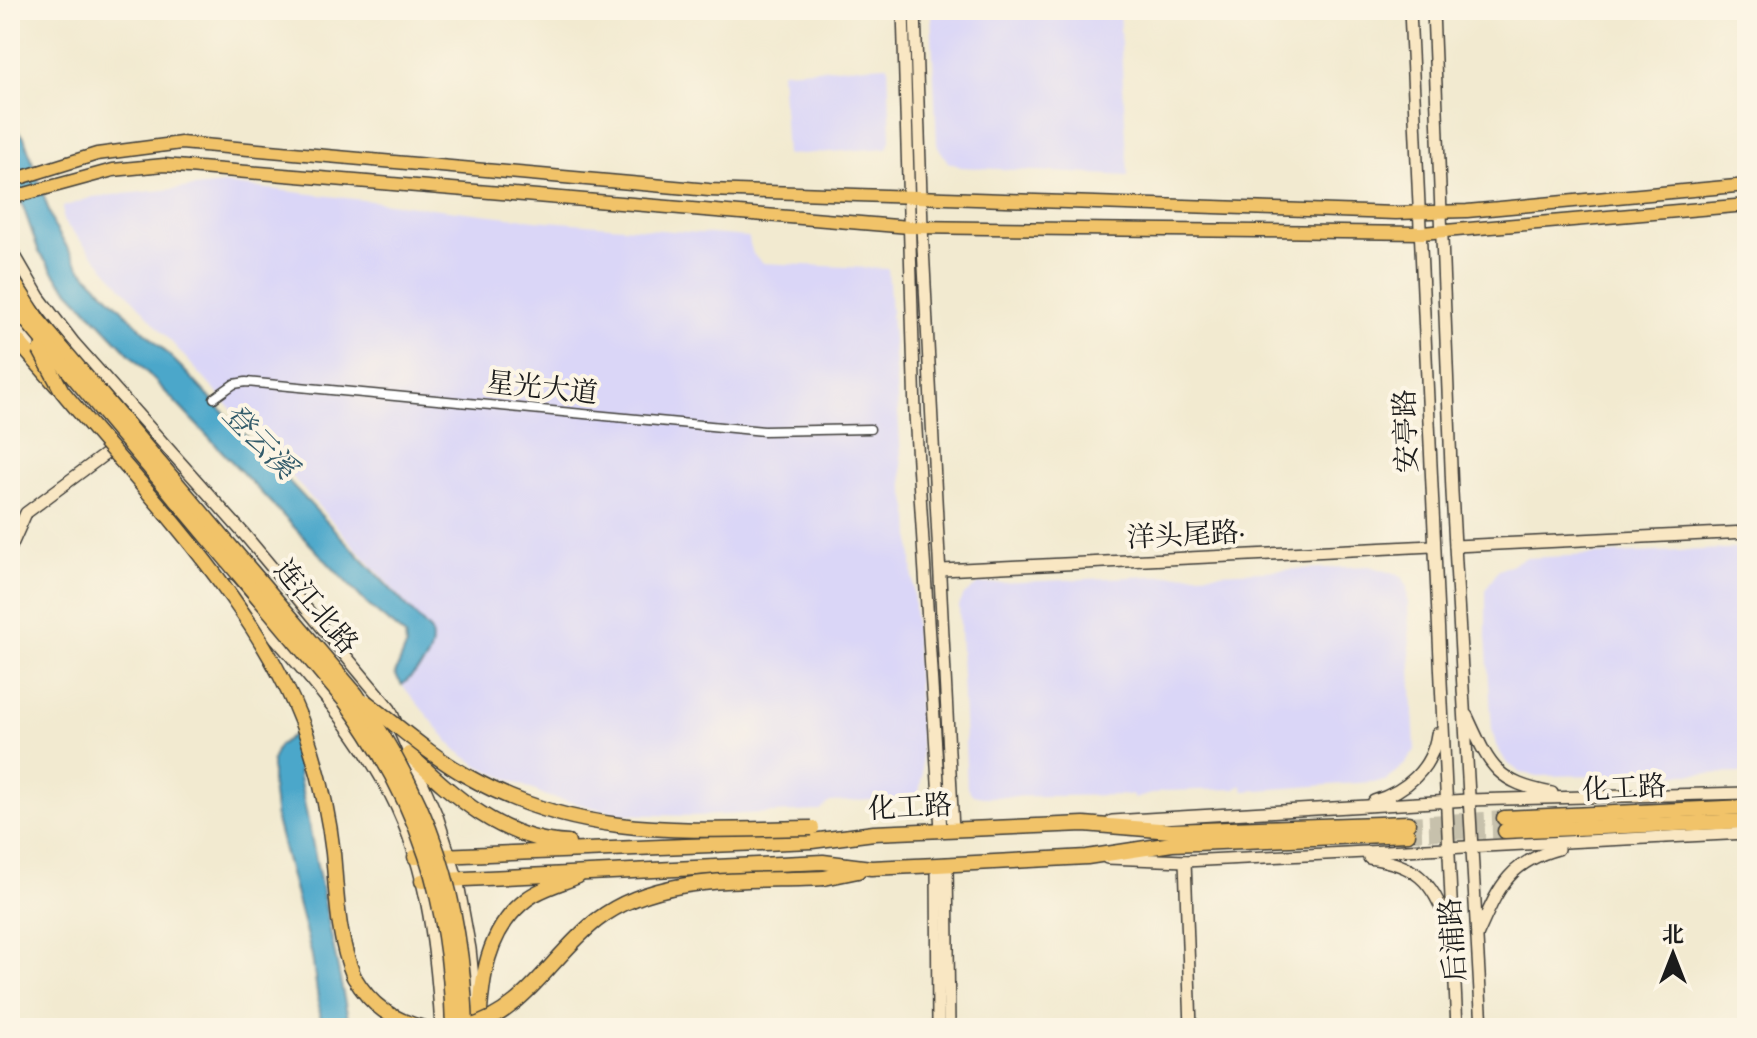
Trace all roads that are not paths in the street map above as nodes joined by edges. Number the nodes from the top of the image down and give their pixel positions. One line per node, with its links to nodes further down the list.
1 (903, 10): 8 (main road)
2 (915, 10): 8 (main road)
3 (1410, 10): 10 (main road, 安亭路)
4 (1433, 10): 11 (main road, 安亭路)
5 (10, 181): 8 (main road)
6 (1747, 185): 11 (main road)
7 (10, 198): 12 (main road)
8 (916, 199): 10 (main road); 12 (main road)
9 (1747, 205): 13 (main road)
10 (1421, 213): 11 (main road); 14 (main road, 安亭路)
11 (1441, 213): 13 (main road, 安亭路)
12 (916, 227): 14 (main road); 31 (main road); 44 (main road)
13 (1442, 232): 14 (main road); 29 (main road, 安亭路)
14 (1422, 233): 28 (main road, 安亭路)
15 (10, 247): 35 (main road)
16 (10, 276): 32 (highway, 连江北路, bridge)
17 (10, 301): 19 (highway, 连江北路, bridge)
18 (10, 319): 24 (main road)
19 (27, 325): 21 (highway, bridge); 65 (highway, 连江北路, bridge)
20 (10, 332): 21 (highway, bridge)
21 (62, 391): 63 (highway, bridge)
22 (214, 398): 23 (street, 星光大道)
23 (870, 429)
24 (112, 449): 25 (main road); 53 (main road)
25 (26, 513): 26 (main road); 30 (main road)
26 (10, 520)
27 (1747, 532): 29 (main road)
28 (1432, 546): 31 (main road, 洋头尾路·); 34 (main road, 安亭路)
29 (1455, 546): 33 (main road, 安亭路)
30 (10, 549)
31 (942, 570): 44 (main road)
32 (356, 694): 45 (highway, bridge); 66 (highway, 连江北路, bridge)
33 (1463, 708): 37 (main road); 38 (main road, 安亭路)
34 (1440, 709): 39 (main road, 安亭路); 40 (main road)
35 (409, 754): 48 (highway); 52 (main road)
36 (1747, 793): 37 (main road)
37 (1576, 797): 38 (main road)
38 (1468, 800): 39 (main road); 49 (main road, 安亭路)
39 (1445, 802): 40 (main road); 50 (main road, 安亭路)
40 (1358, 806): 43 (main road)
41 (1747, 807): 42 (highway, 化工路)
42 (1747, 821)
43 (1084, 824): 44 (highway, 化工路); 54 (highway, 化工路)
44 (947, 830): 45 (highway, 化工路)
45 (874, 833): 48 (highway, 化工路)
46 (1747, 833): 47 (main road)
47 (1580, 843): 49 (main road); 61 (main road)
48 (656, 848): 52 (highway, 化工路)
49 (1471, 849): 50 (main road); 61 (main road, 后浦路)
50 (1447, 850): 51 (main road); 62 (main road, 后浦路)
51 (1341, 854): 55 (main road); 62 (main road)
52 (450, 855): 53 (highway, 化工路); 59 (main road)
53 (415, 857): 60 (main road)
54 (1087, 857): 55 (main road); 56 (highway, 化工路)
55 (1185, 861): 70 (main road)
56 (942, 865): 57 (highway, 化工路); 68 (main road); 69 (main road)
57 (871, 868): 58 (highway, 化工路); 66 (highway, bridge)
58 (588, 872): 59 (highway, 化工路); 67 (highway)
59 (457, 878): 60 (highway, 化工路); 67 (main road)
60 (422, 881): 64 (main road)
61 (1475, 940): 72 (main road, 后浦路)
62 (1452, 941): 71 (main road, 后浦路)
63 (424, 1028)
64 (441, 1028)
65 (453, 1028)
66 (466, 1028)
67 (478, 1028)
68 (938, 1028)
69 (949, 1028)
70 (1191, 1028)
71 (1457, 1028)
72 (1482, 1028)

